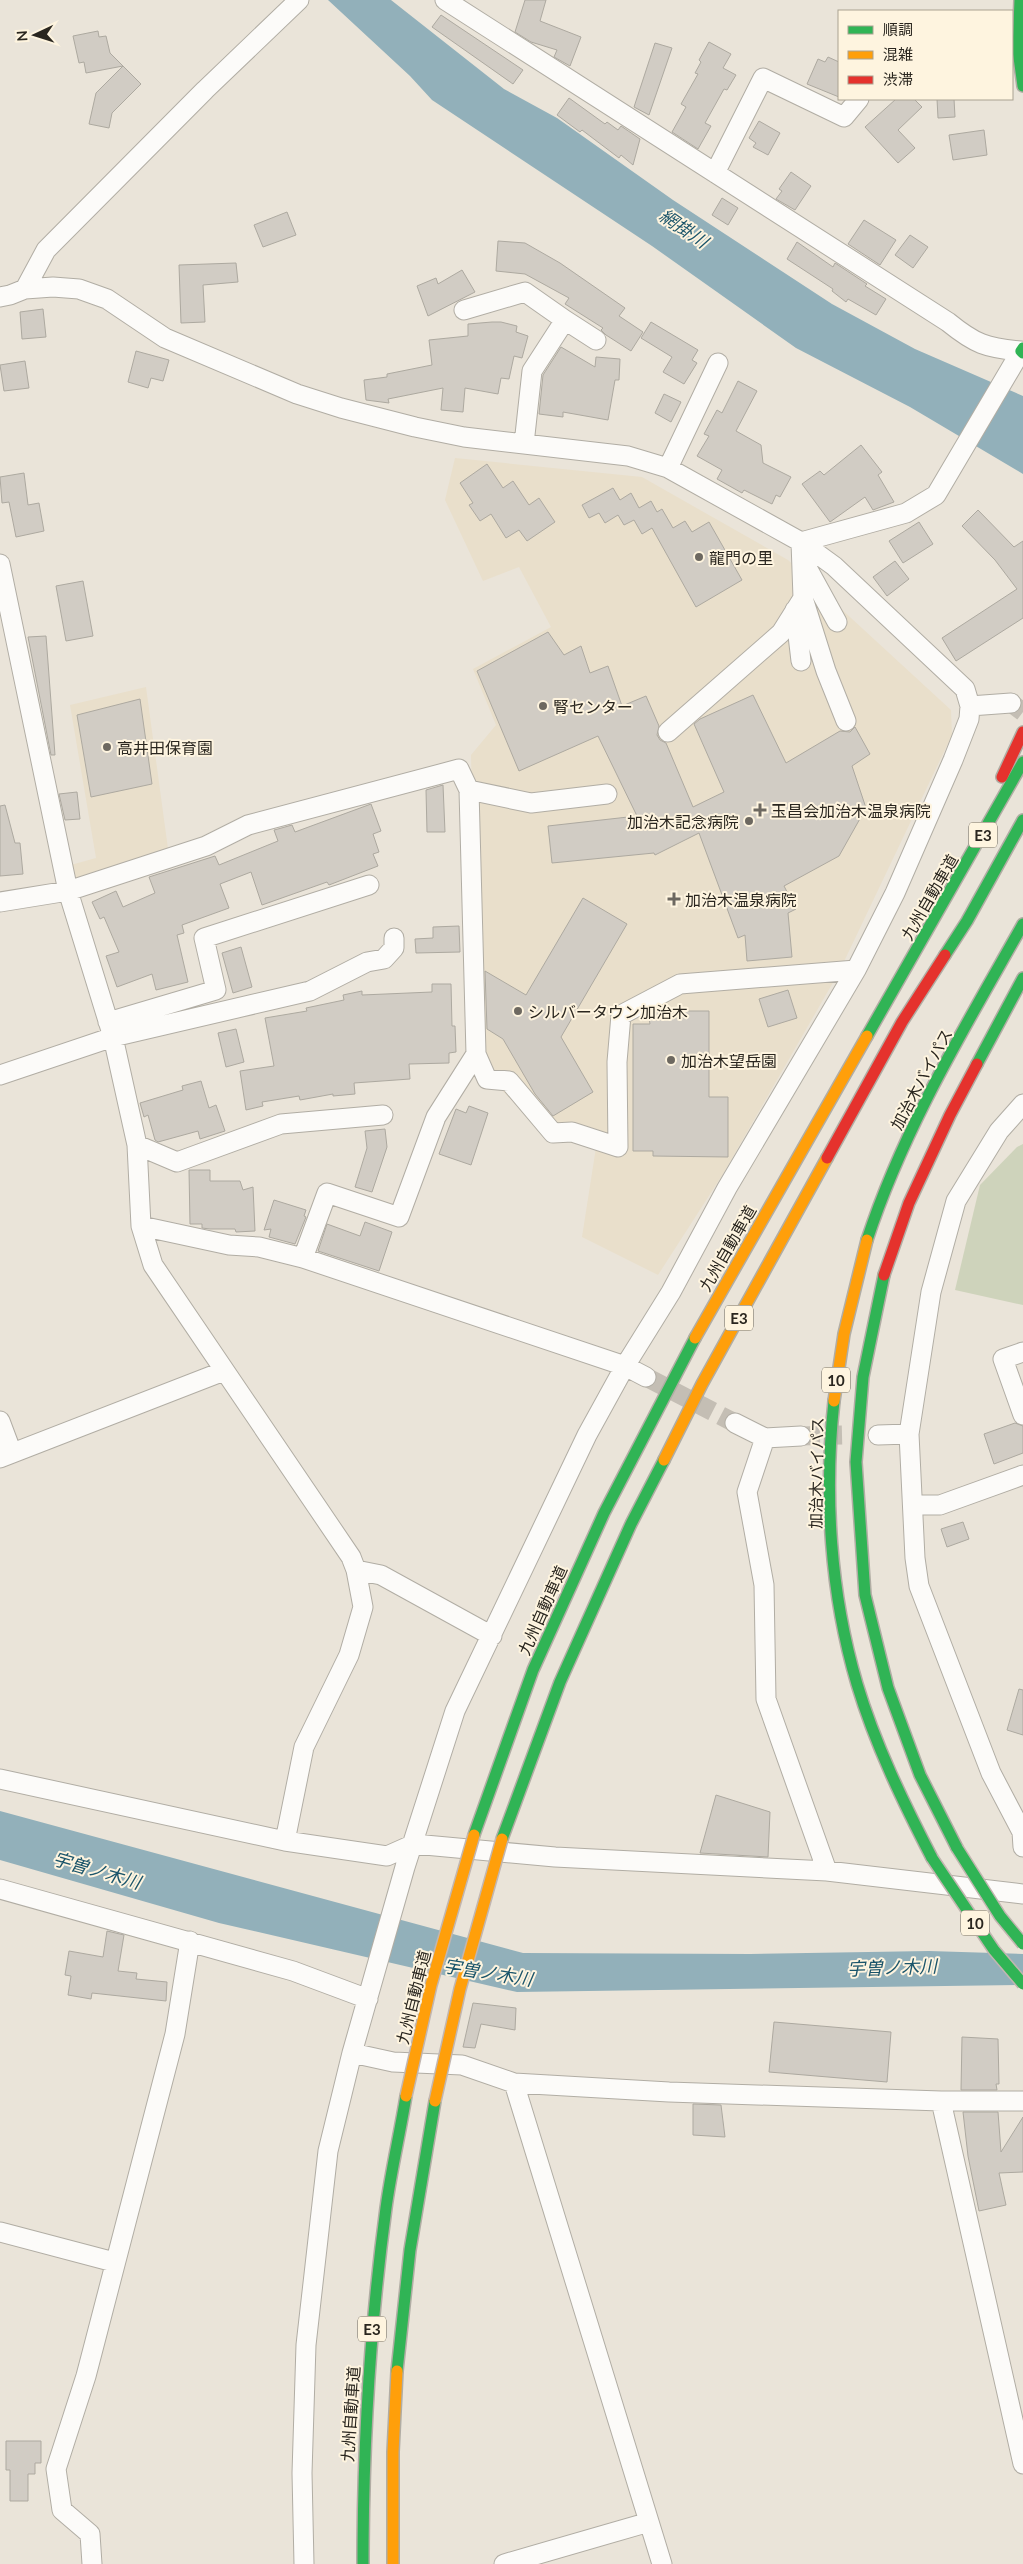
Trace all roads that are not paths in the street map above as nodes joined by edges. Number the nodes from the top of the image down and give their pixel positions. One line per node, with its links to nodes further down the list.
1 (445, 0): 6 (street)
2 (1020, 0): 4 (main road)
3 (292, 6): 7 (street)
4 (1023, 86)
5 (858, 100): 6 (street)
6 (715, 173): 12 (street)
7 (25, 289): 8 (street); 14 (street)
8 (0, 296)
9 (464, 310): 10 (street)
10 (565, 320): 11 (street); 14 (street)
11 (596, 340)
12 (1022, 351): 16 (street)
13 (718, 363): 15 (street)
14 (524, 444): 15 (street)
15 (668, 468): 16 (street)
16 (801, 550): 18 (street); 19 (street); 22 (street)
17 (0, 566): 31 (street)
18 (799, 604): 20 (street); 23 (street); 24 (street)
19 (837, 622)
20 (801, 661)
21 (1011, 703): 22 (street)
22 (970, 706): 36 (street)
23 (846, 721)
24 (668, 732)
25 (1023, 732): 33 (main road)
26 (1023, 762): 33 (main road, 九州自動車道 / E3)
27 (469, 790): 28 (street); 31 (street); 39 (street)
28 (607, 794)
29 (1023, 820): 85 (main road, E3, bridge)
30 (369, 885): 38 (street)
31 (68, 891): 32 (street); 38 (street)
32 (0, 902)
33 (942, 908): 84 (main road, 九州自動車道 / E3, bridge)
34 (1023, 924): 71 (main road, 加治木バイパス / 10, bridge)
35 (394, 938): 38 (street)
36 (856, 970): 39 (street); 47 (street)
37 (1023, 978): 70 (main road, 10, bridge)
38 (110, 1029): 40 (street); 43 (street)
39 (476, 1054): 45 (street)
40 (0, 1075)
41 (1023, 1104): 53 (street)
42 (383, 1115): 43 (street)
43 (137, 1145): 44 (street)
44 (141, 1226): 45 (street); 48 (street)
45 (303, 1258): 47 (street)
46 (1023, 1352): 50 (street)
47 (625, 1366): 49 (street); 61 (street)
48 (224, 1371): 57 (street); 60 (street)
49 (646, 1377)
50 (1023, 1415)
51 (0, 1421): 57 (street)
52 (735, 1423): 56 (street)
53 (910, 1434): 54 (street); 59 (street)
54 (878, 1435)
55 (801, 1436): 56 (street)
56 (765, 1438): 66 (street)
57 (6, 1456)
58 (1023, 1475): 59 (street)
59 (913, 1505): 65 (street)
60 (356, 1570): 61 (street); 63 (street)
61 (492, 1636): 64 (street)
62 (0, 1779): 63 (street)
63 (285, 1841): 64 (street)
64 (414, 1844): 66 (street); 72 (street)
65 (1023, 1847)
66 (826, 1871): 68 (street)
67 (0, 1889): 69 (street)
68 (1023, 1894)
69 (190, 1941): 72 (street); 78 (street)
70 (1023, 1944)
71 (1023, 1984)
72 (370, 1993): 73 (street)
73 (352, 2053): 74 (street); 83 (street)
74 (514, 2083): 76 (street); 80 (street)
75 (1023, 2100): 76 (street)
76 (942, 2101): 79 (street)
77 (0, 2232): 78 (street)
78 (114, 2262): 82 (street)
79 (1023, 2464)
80 (649, 2522): 81 (street); 87 (street)
81 (542, 2559): 86 (street)
82 (92, 2564)
83 (304, 2564)
84 (363, 2564)
85 (393, 2564)
86 (504, 2564)
87 (662, 2564)

